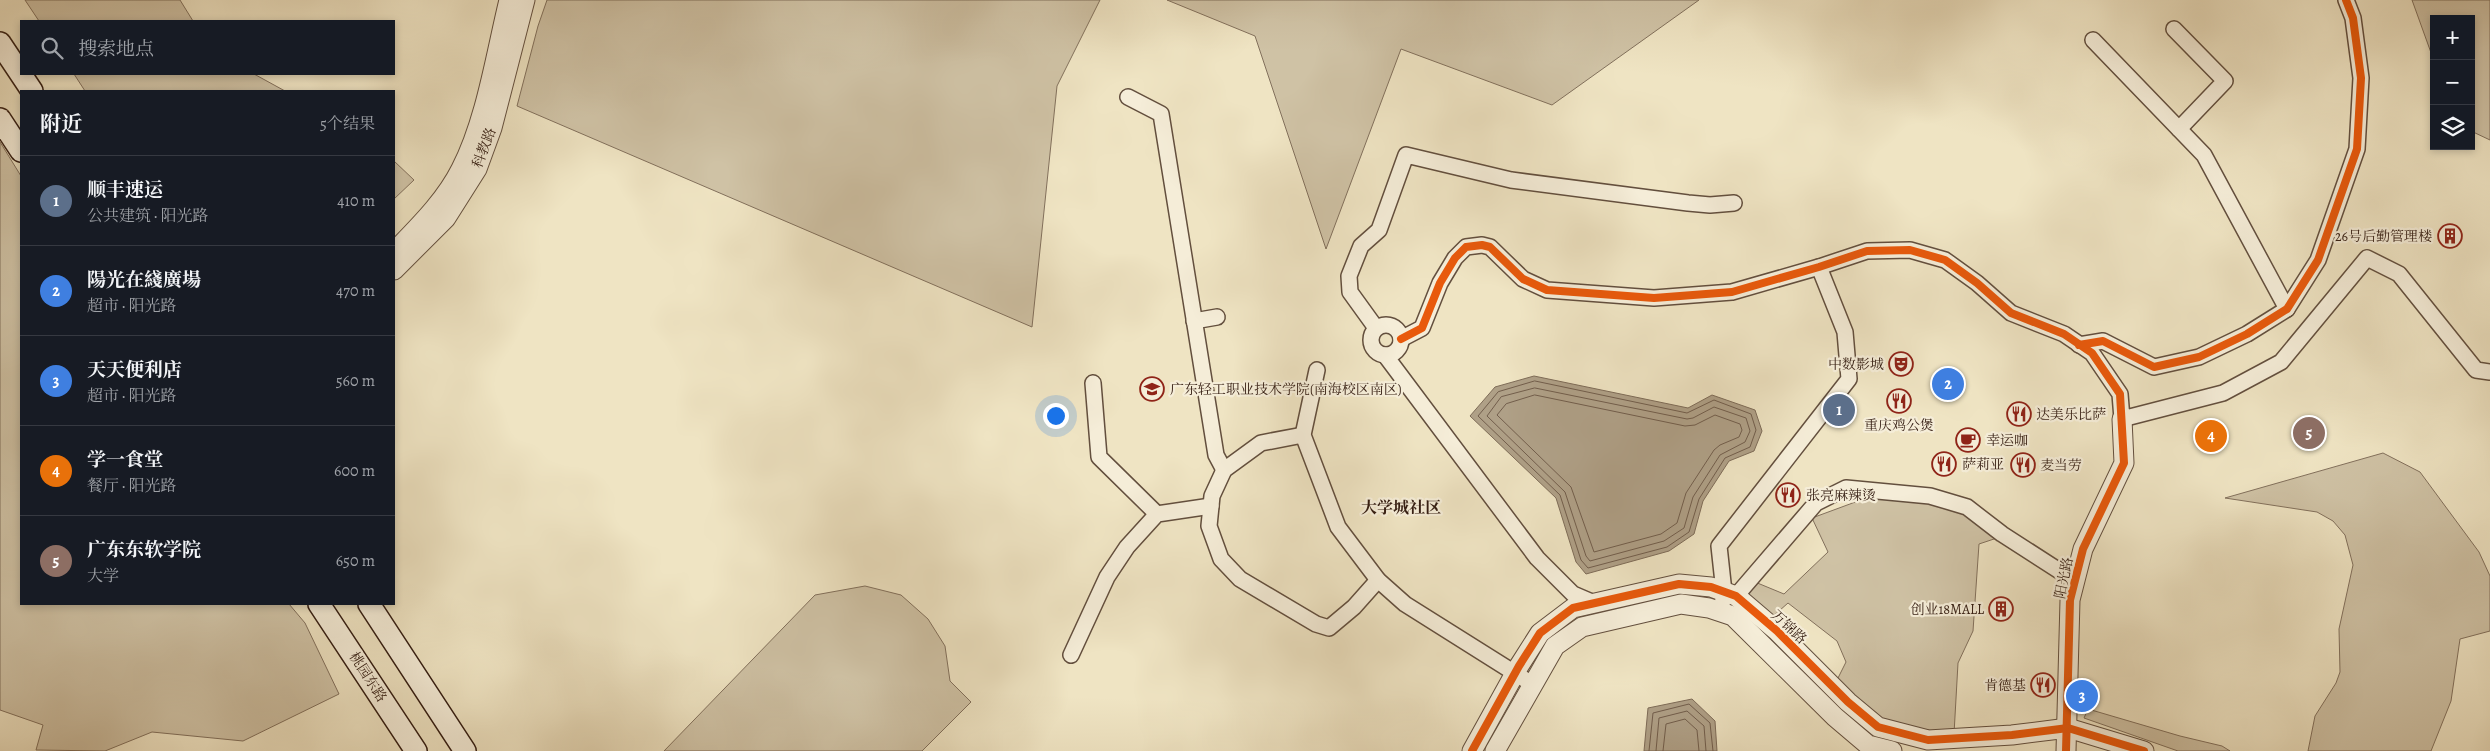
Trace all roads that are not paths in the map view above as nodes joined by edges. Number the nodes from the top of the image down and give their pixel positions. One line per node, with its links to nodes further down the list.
1 (510, 0): 15 (street, 科教路)
2 (525, 0): 17 (street, 科教路)
3 (2346, 0): 18 (street)
4 (2174, 29): 12 (street)
5 (2093, 40): 12 (street)
6 (0, 42): 7 (main road)
7 (20, 73)
8 (22, 75): 9 (main road)
9 (31, 90)
10 (1128, 97): 20 (street)
11 (0, 119): 13 (main road)
12 (2179, 129): 18 (street)
13 (20, 149)
14 (1734, 203): 21 (street)
15 (395, 251)
16 (1819, 267): 22 (street); 23 (street); 35 (street)
17 (395, 269)
18 (2287, 309): 23 (street)
19 (1217, 317): 20 (street)
20 (1194, 321): 30 (street)
21 (1376, 328): 22 (street); 24 (street)
22 (1401, 340): 24 (street)
23 (2079, 344): 28 (street)
24 (1385, 355): 36 (street)
25 (1317, 370): 29 (street)
26 (2490, 372): 28 (street)
27 (1093, 382): 32 (street)
28 (2122, 419): 34 (street, 阳光路)
29 (1303, 435): 30 (street); 33 (street)
30 (1224, 470): 31 (street)
31 (1211, 506): 32 (street); 33 (street)
32 (1158, 514): 40 (street)
33 (1378, 580): 41 (street)
34 (2075, 581): 35 (street); 43 (street, 阳光路)
35 (1730, 594): 36 (street, 万锦路); 39 (street); 43 (street, 万锦路)
36 (1594, 603): 41 (street, 万锦路)
37 (320, 605): 44 (main road, 桃园东路)
38 (370, 605): 45 (main road)
39 (1721, 612): 42 (street); 48 (street)
40 (1071, 655)
41 (1514, 674): 42 (street); 46 (street, 万锦路)
42 (1532, 684): 47 (street)
43 (2068, 728): 49 (street, 阳光路); 50 (street, 万锦路)
44 (416, 751)
45 (465, 751)
46 (1472, 751)
47 (1495, 751)
48 (1892, 751)
49 (2066, 751)
50 (2144, 751)

